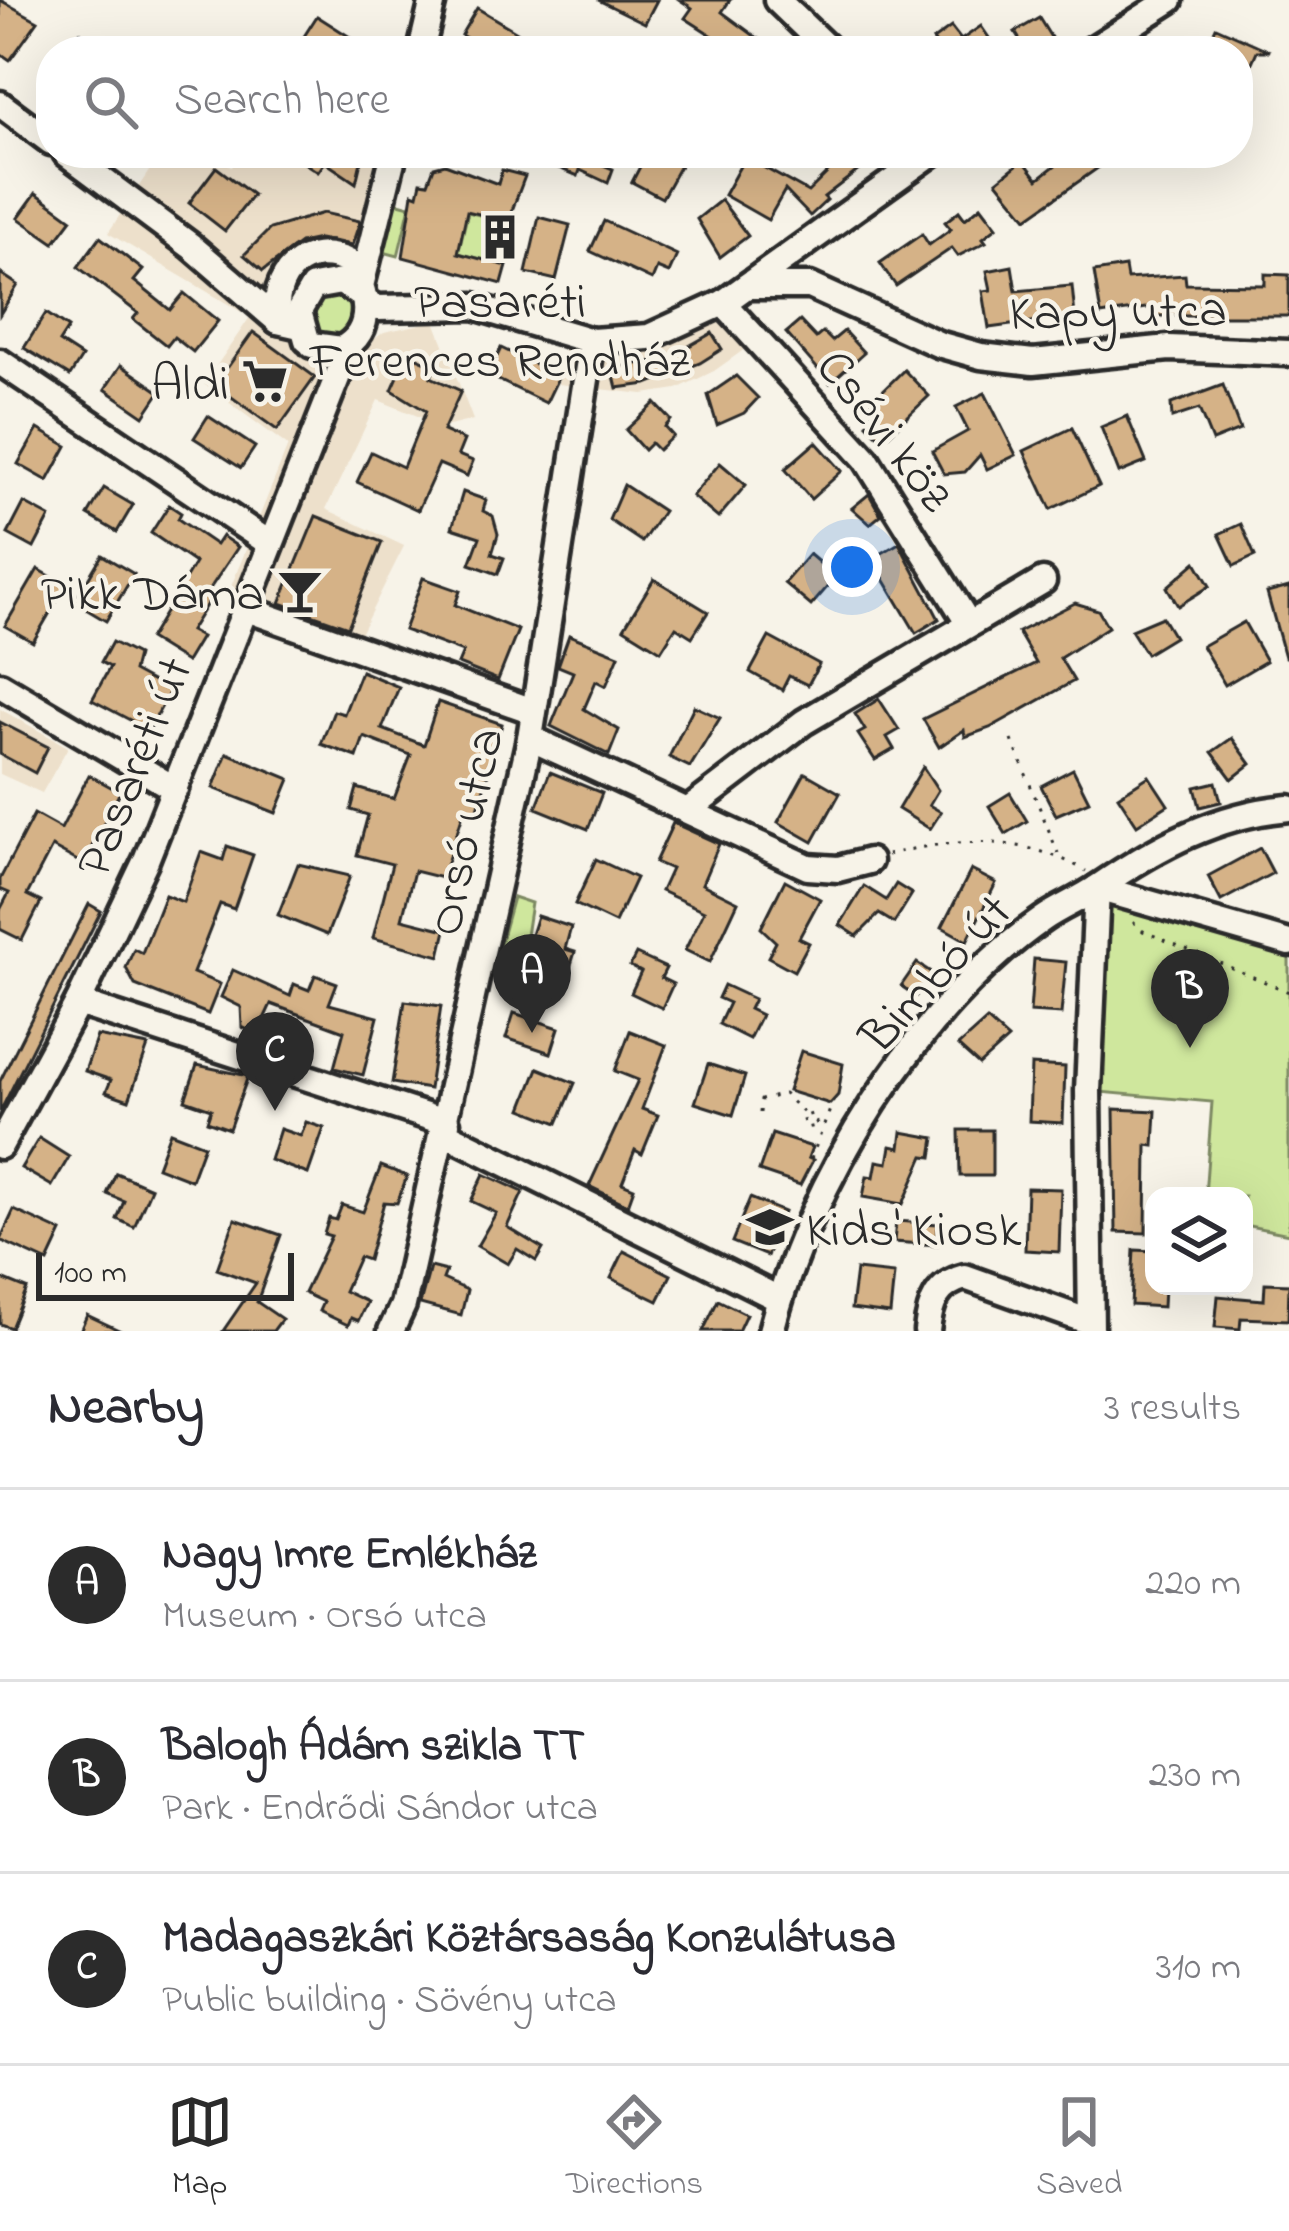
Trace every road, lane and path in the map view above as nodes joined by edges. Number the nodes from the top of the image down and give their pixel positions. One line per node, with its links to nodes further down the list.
1 (433, 0): 4 (street)
2 (777, 0): 5 (street)
3 (1170, 0): 6 (street)
4 (425, 36)
5 (814, 36)
6 (1114, 36)
7 (0, 104): 8 (street)
8 (36, 131)
9 (86, 168): 12 (street)
10 (390, 168): 14 (street)
11 (906, 168): 13 (street)
12 (191, 246): 16 (street); 19 (street)
13 (747, 286): 17 (street); 22 (street, Kapy utca)
14 (355, 287): 15 (street); 16 (street); 18 (street); 20 (street)
15 (306, 293): 16 (street); 19 (street)
16 (274, 294): 19 (street, Pasaréti út)
17 (723, 303): 21 (street); 28 (street, Csévi köz)
18 (453, 304): 20 (street); 21 (street)
19 (297, 331): 20 (street); 24 (street, Pasaréti út)
20 (354, 341): 24 (street, Pasaréti út)
21 (592, 341): 30 (street, Orsó utca)
22 (1289, 353)
23 (0, 362): 25 (street)
24 (322, 409): 25 (street, Pasaréti út)
25 (269, 543): 27 (street, Pasaréti út)
26 (1043, 581): 28 (street)
27 (244, 608): 30 (street); 33 (street, Pasaréti út)
28 (967, 621): 35 (street)
29 (0, 685): 33 (street)
30 (533, 711): 31 (street, Orsó utca)
31 (530, 738): 35 (street); 49 (street, Orsó utca)
32 (1012, 740): 36 (path)
33 (175, 789): 42 (street, Pasaréti út)
34 (1289, 808): 38 (street, Bimbó út)
35 (690, 809): 37 (street)
36 (1059, 855): 37 (path); 38 (path)
37 (869, 860)
38 (1097, 888): 40 (street); 43 (street, Bimbó út); 53 (street)
39 (1128, 917): 41 (path)
40 (1289, 943)
41 (1289, 992)
42 (78, 1003): 49 (street); 50 (street, Pasaréti út)
43 (907, 1055): 45 (street); 52 (street, Bimbó út)
44 (836, 1094): 48 (path)
45 (895, 1104)
46 (760, 1113): 47 (path)
47 (805, 1114): 48 (path); 48 (path)
48 (820, 1125): 51 (path)
49 (446, 1128): 52 (street); 54 (street, Orsó utca)
50 (0, 1146)
51 (811, 1159)
52 (779, 1300): 55 (street, Bimbó út)
53 (1091, 1326): 56 (street)
54 (391, 1331)
55 (771, 1331)
56 (927, 1331)

